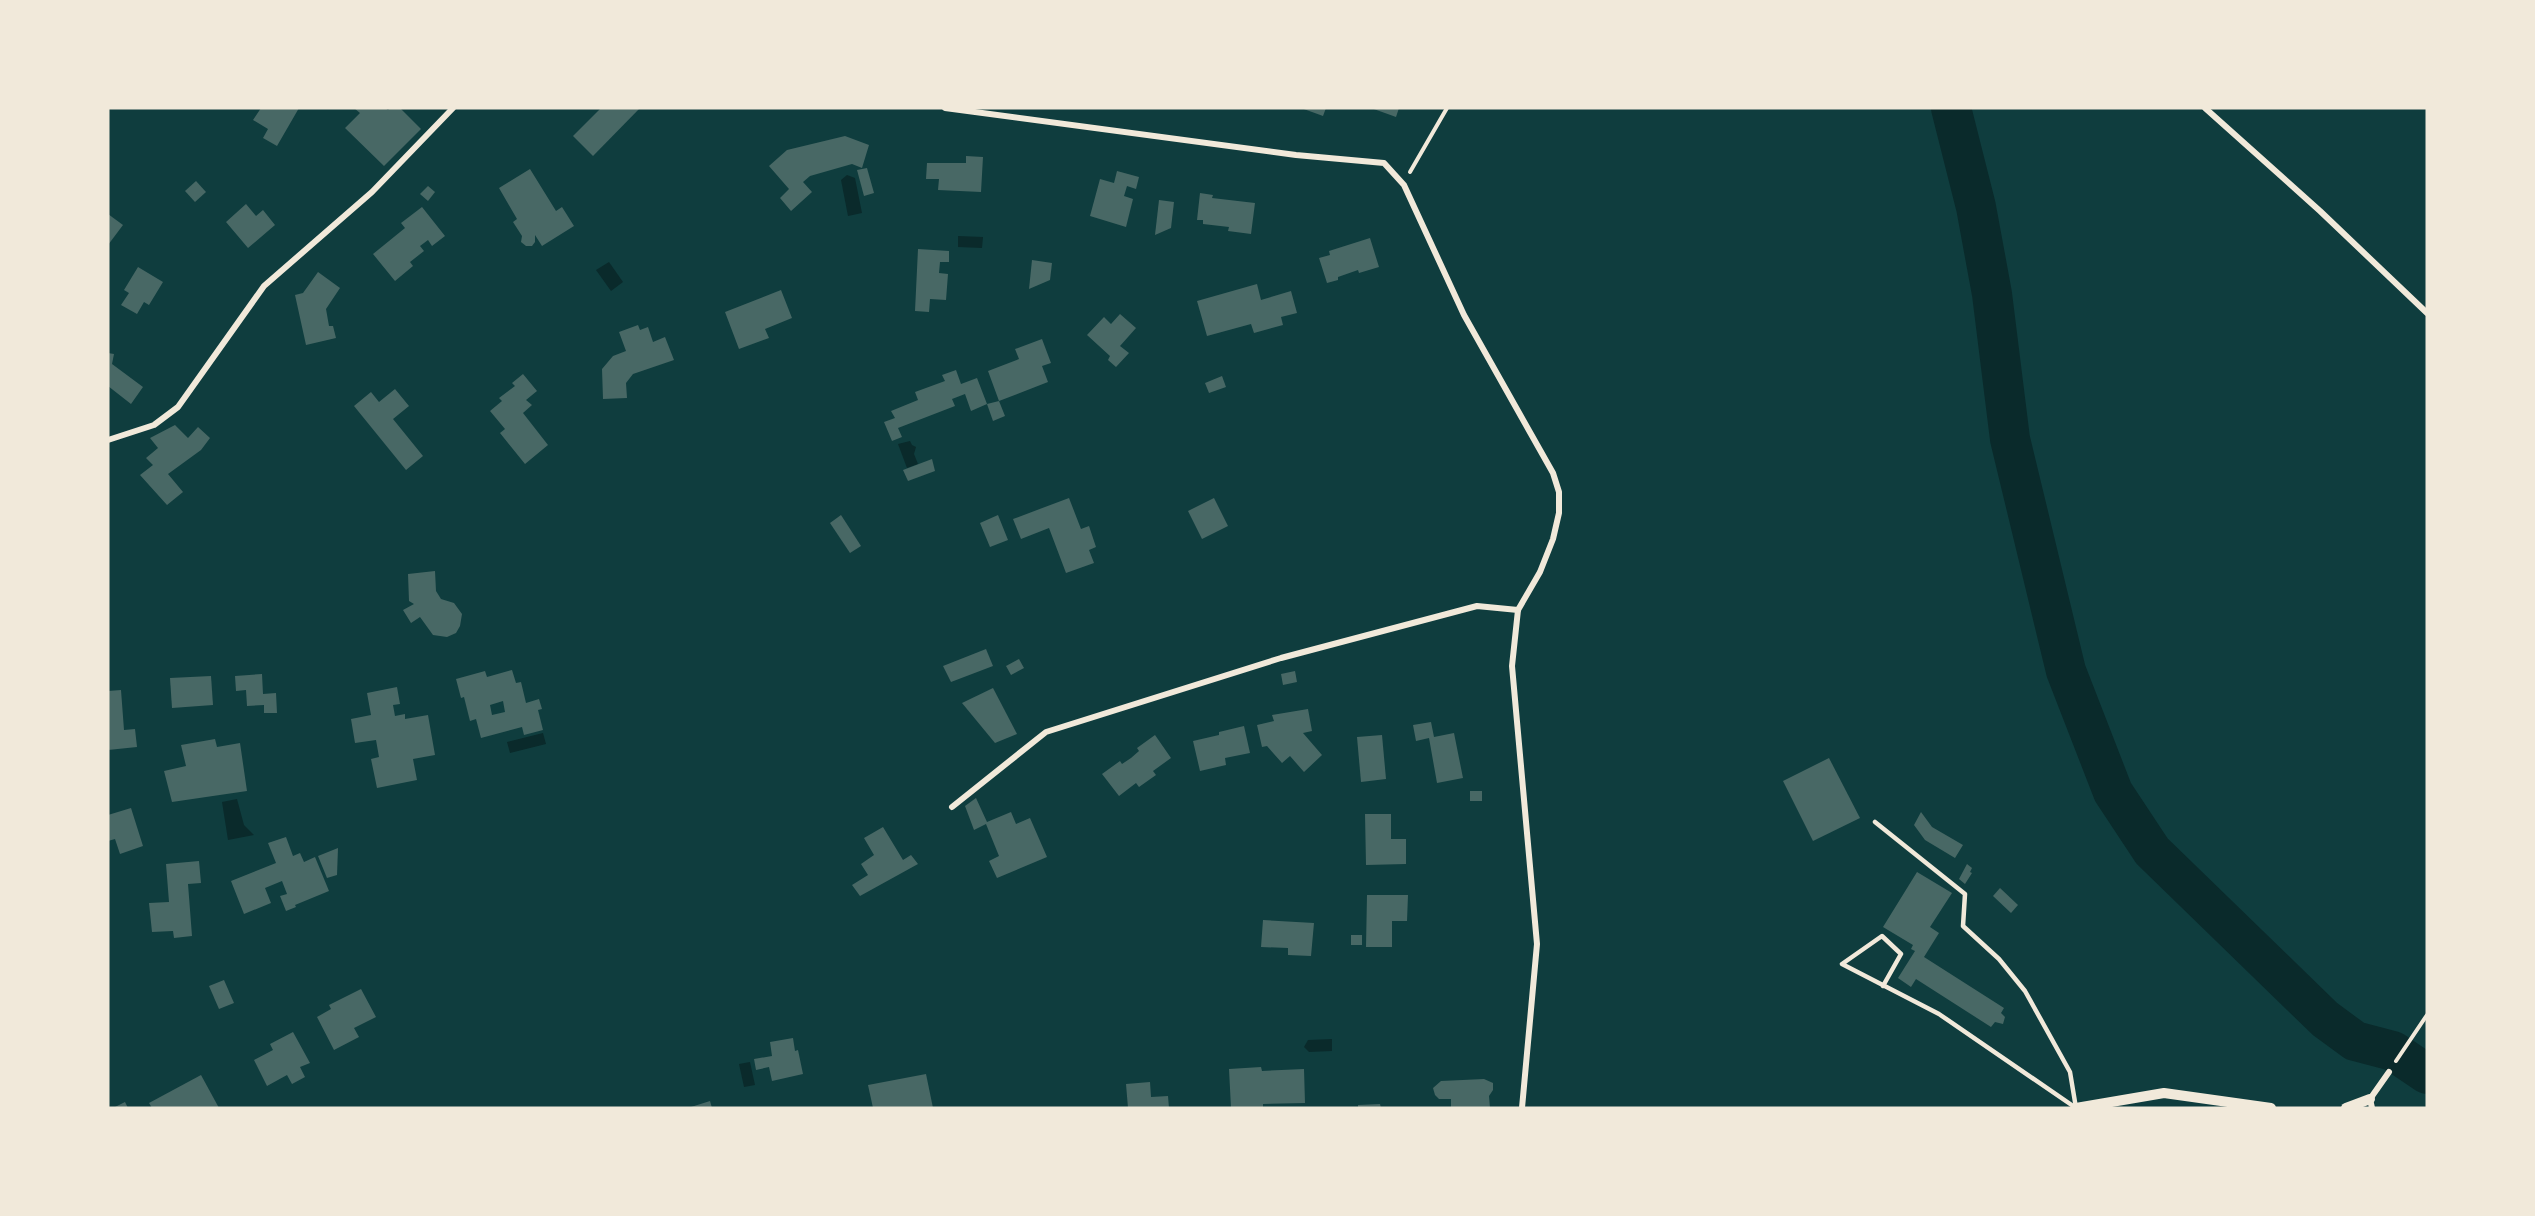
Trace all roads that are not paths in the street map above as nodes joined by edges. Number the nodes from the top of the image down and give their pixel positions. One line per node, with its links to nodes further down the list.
1 (453, 108): 5 (street)
2 (945, 108): 6 (street)
3 (2205, 108): 4 (street)
4 (2427, 313)
5 (108, 440)
6 (1518, 610): 7 (street); 12 (street)
7 (952, 807)
8 (1875, 822): 13 (lane)
9 (1882, 986): 9 (lane); 13 (lane)
10 (2389, 1072): 11 (street)
11 (2371, 1103): 15 (street)
12 (1522, 1108)
13 (2076, 1108): 14 (street)
14 (2271, 1108)
15 (2346, 1108)

